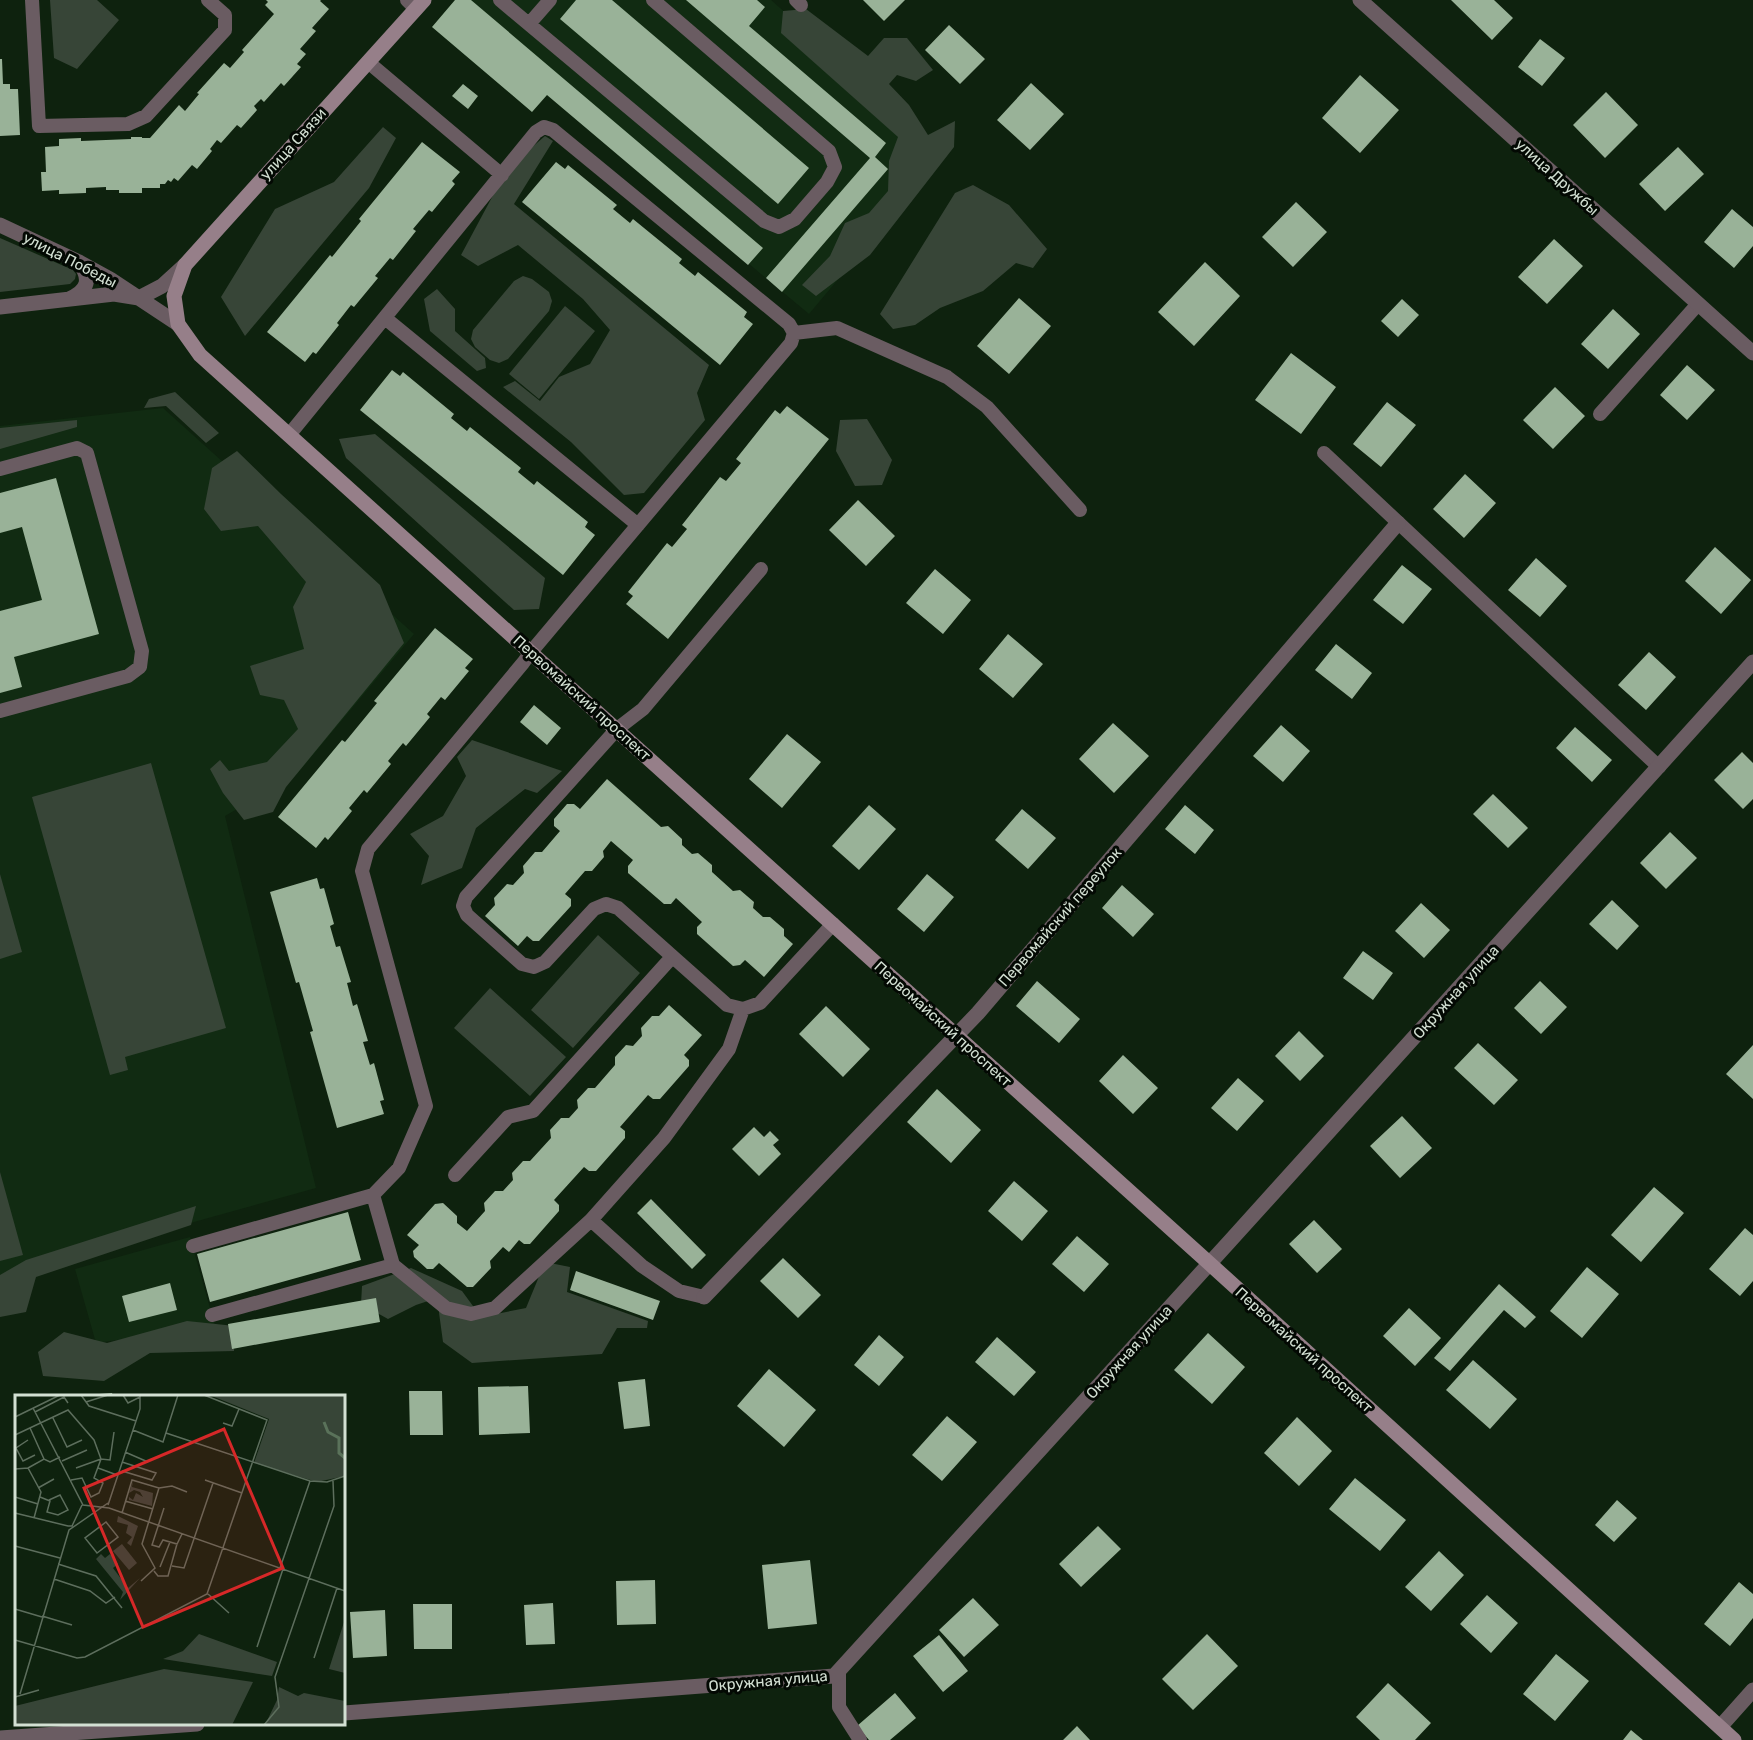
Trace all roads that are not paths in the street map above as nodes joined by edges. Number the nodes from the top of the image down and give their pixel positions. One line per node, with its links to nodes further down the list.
1 (32, 0): 2 (lane)
2 (207, 0)
3 (501, 0): 8 (lane)
4 (550, 0): 8 (lane)
5 (653, 0): 8 (lane)
6 (1360, 0): 17 (street, улица Дружбы)
7 (416, 3): 9 (street, улица Связи)
8 (529, 24)
9 (368, 62): 10 (lane); 13 (street, улица Связи)
10 (502, 175): 19 (lane); 21 (lane)
11 (0, 225): 12 (street, улица Победы)
12 (79, 262): 15 (street, улица Победы); 16 (street)
13 (184, 265): 14 (street, улица Связи); 15 (street)
14 (174, 296): 20 (street, Первомайский проспект)
15 (139, 298): 16 (street); 20 (street, улица Победы)
16 (69, 299): 18 (street)
17 (1698, 304): 22 (street, улица Дружбы); 23 (lane)
18 (0, 308)
19 (385, 318): 24 (lane); 29 (lane)
20 (178, 324): 24 (street, Первомайский проспект)
21 (794, 333): 27 (lane); 29 (lane)
22 (1753, 353)
23 (1600, 414)
24 (289, 435): 31 (street, Первомайский проспект)
25 (1324, 453): 28 (lane)
26 (0, 469): 33 (lane)
27 (1080, 510)
28 (1398, 523): 35 (lane); 39 (street, Первомайский переулок)
29 (638, 525): 31 (lane)
30 (761, 569): 34 (lane)
31 (531, 652): 34 (street, Первомайский проспект); 41 (lane)
32 (1753, 662): 35 (street, Окружная улица)
33 (0, 711)
34 (617, 729): 36 (street, Первомайский проспект); 37 (lane)
35 (1659, 767): 44 (street, Окружная улица)
36 (833, 924): 38 (lane); 39 (street, Первомайский проспект)
37 (672, 957): 38 (lane); 40 (lane)
38 (743, 1009): 42 (lane)
39 (957, 1036): 44 (street, Первомайский проспект); 46 (street, Первомайский переулок)
40 (455, 1175)
41 (373, 1195): 43 (lane); 45 (lane)
42 (591, 1220): 45 (lane); 46 (lane)
43 (193, 1246)
44 (1209, 1263): 48 (street, Окружная улица); 52 (street, Первомайский проспект)
45 (393, 1265): 47 (lane)
46 (704, 1297)
47 (212, 1315)
48 (839, 1671): 50 (street, Окружная улица); 55 (lane)
49 (1753, 1690): 52 (street)
50 (345, 1713)
51 (186, 1725): 54 (street)
52 (1720, 1727): 56 (street, Первомайский проспект)
53 (0, 1738): 54 (street)
54 (42, 1738)
55 (860, 1740)
56 (1734, 1740)

